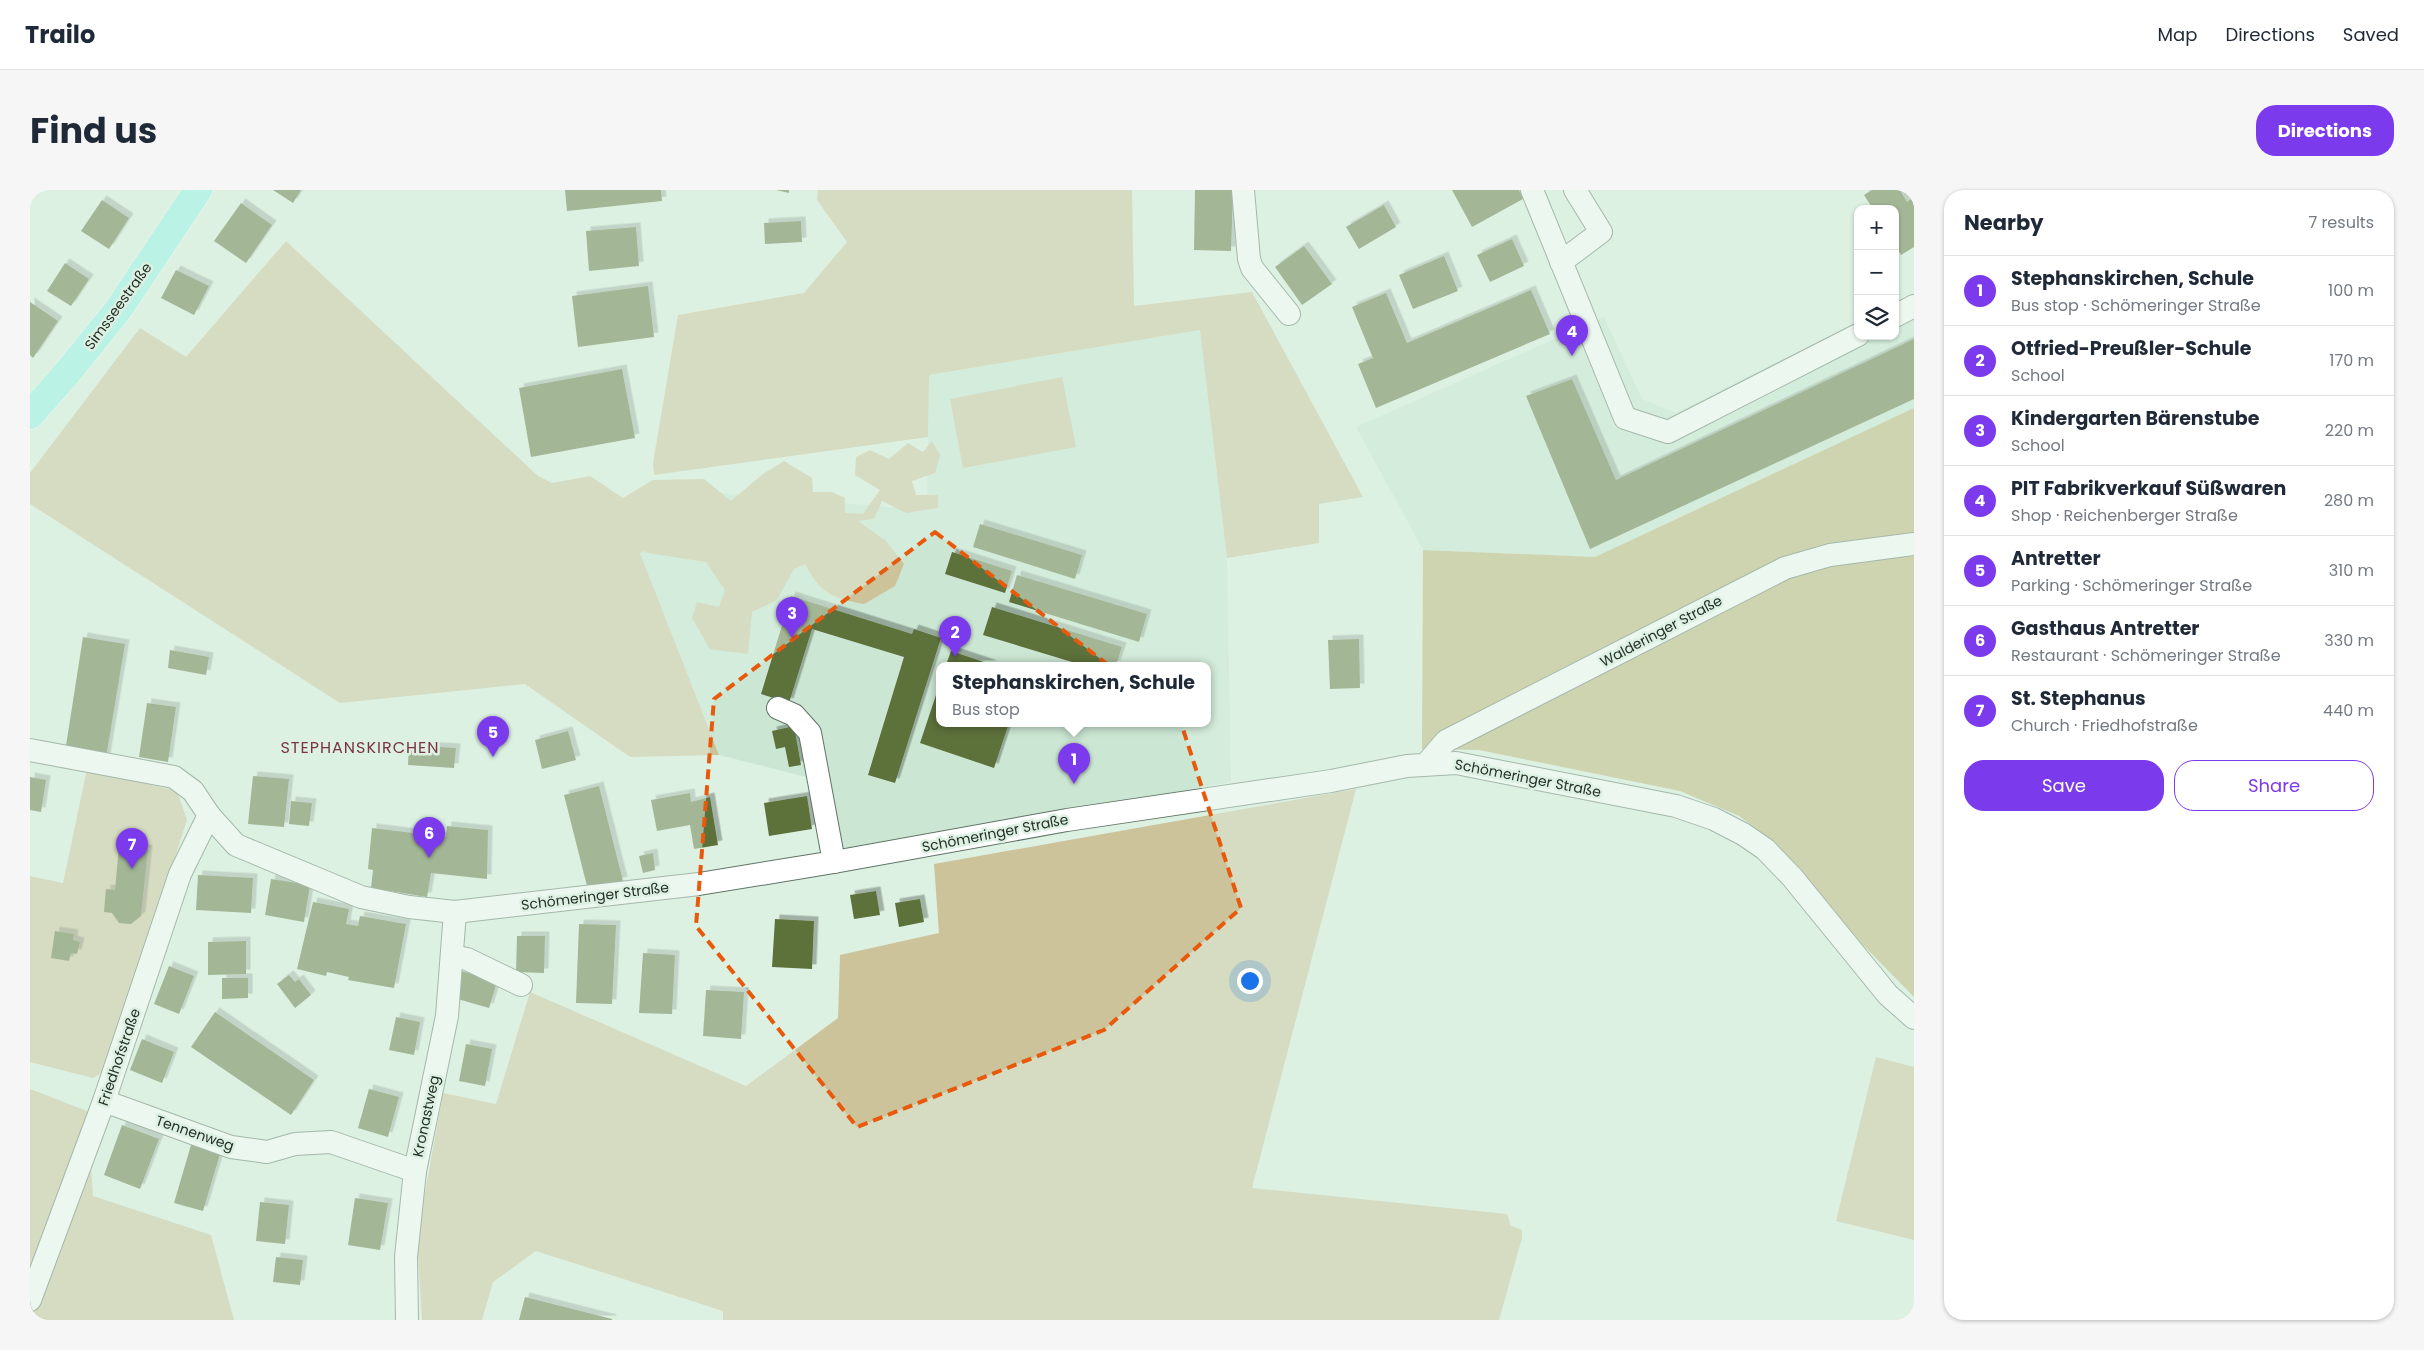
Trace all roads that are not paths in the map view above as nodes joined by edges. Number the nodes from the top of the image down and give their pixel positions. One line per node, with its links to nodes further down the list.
1 (198, 190): 10 (main road, Simsseestraße)
2 (1242, 190): 7 (street)
3 (1532, 190): 5 (street)
4 (1575, 190): 5 (street)
5 (1562, 262): 9 (street)
6 (1914, 306): 8 (street)
7 (1289, 314)
8 (1899, 314)
9 (1854, 337)
10 (30, 415)
11 (1914, 544): 14 (street, Walderinger Straße)
12 (778, 708): 16 (street)
13 (30, 750): 15 (street, Schömeringer Straße)
14 (1427, 763): 16 (street, Schömeringer Straße); 20 (street, Schömeringer Straße)
15 (209, 815): 17 (street, Schömeringer Straße); 21 (street, Friedhofstraße)
16 (834, 862): 17 (street, Schömeringer Straße)
17 (455, 912): 18 (street, Kronastweg)
18 (452, 956): 19 (street); 22 (street, Kronastweg)
19 (521, 985)
20 (1914, 1018)
21 (104, 1101): 22 (street, Tennenweg); 23 (street, Friedhofstraße)
22 (415, 1171): 24 (street, Kronastweg)
23 (30, 1300)
24 (407, 1320)

